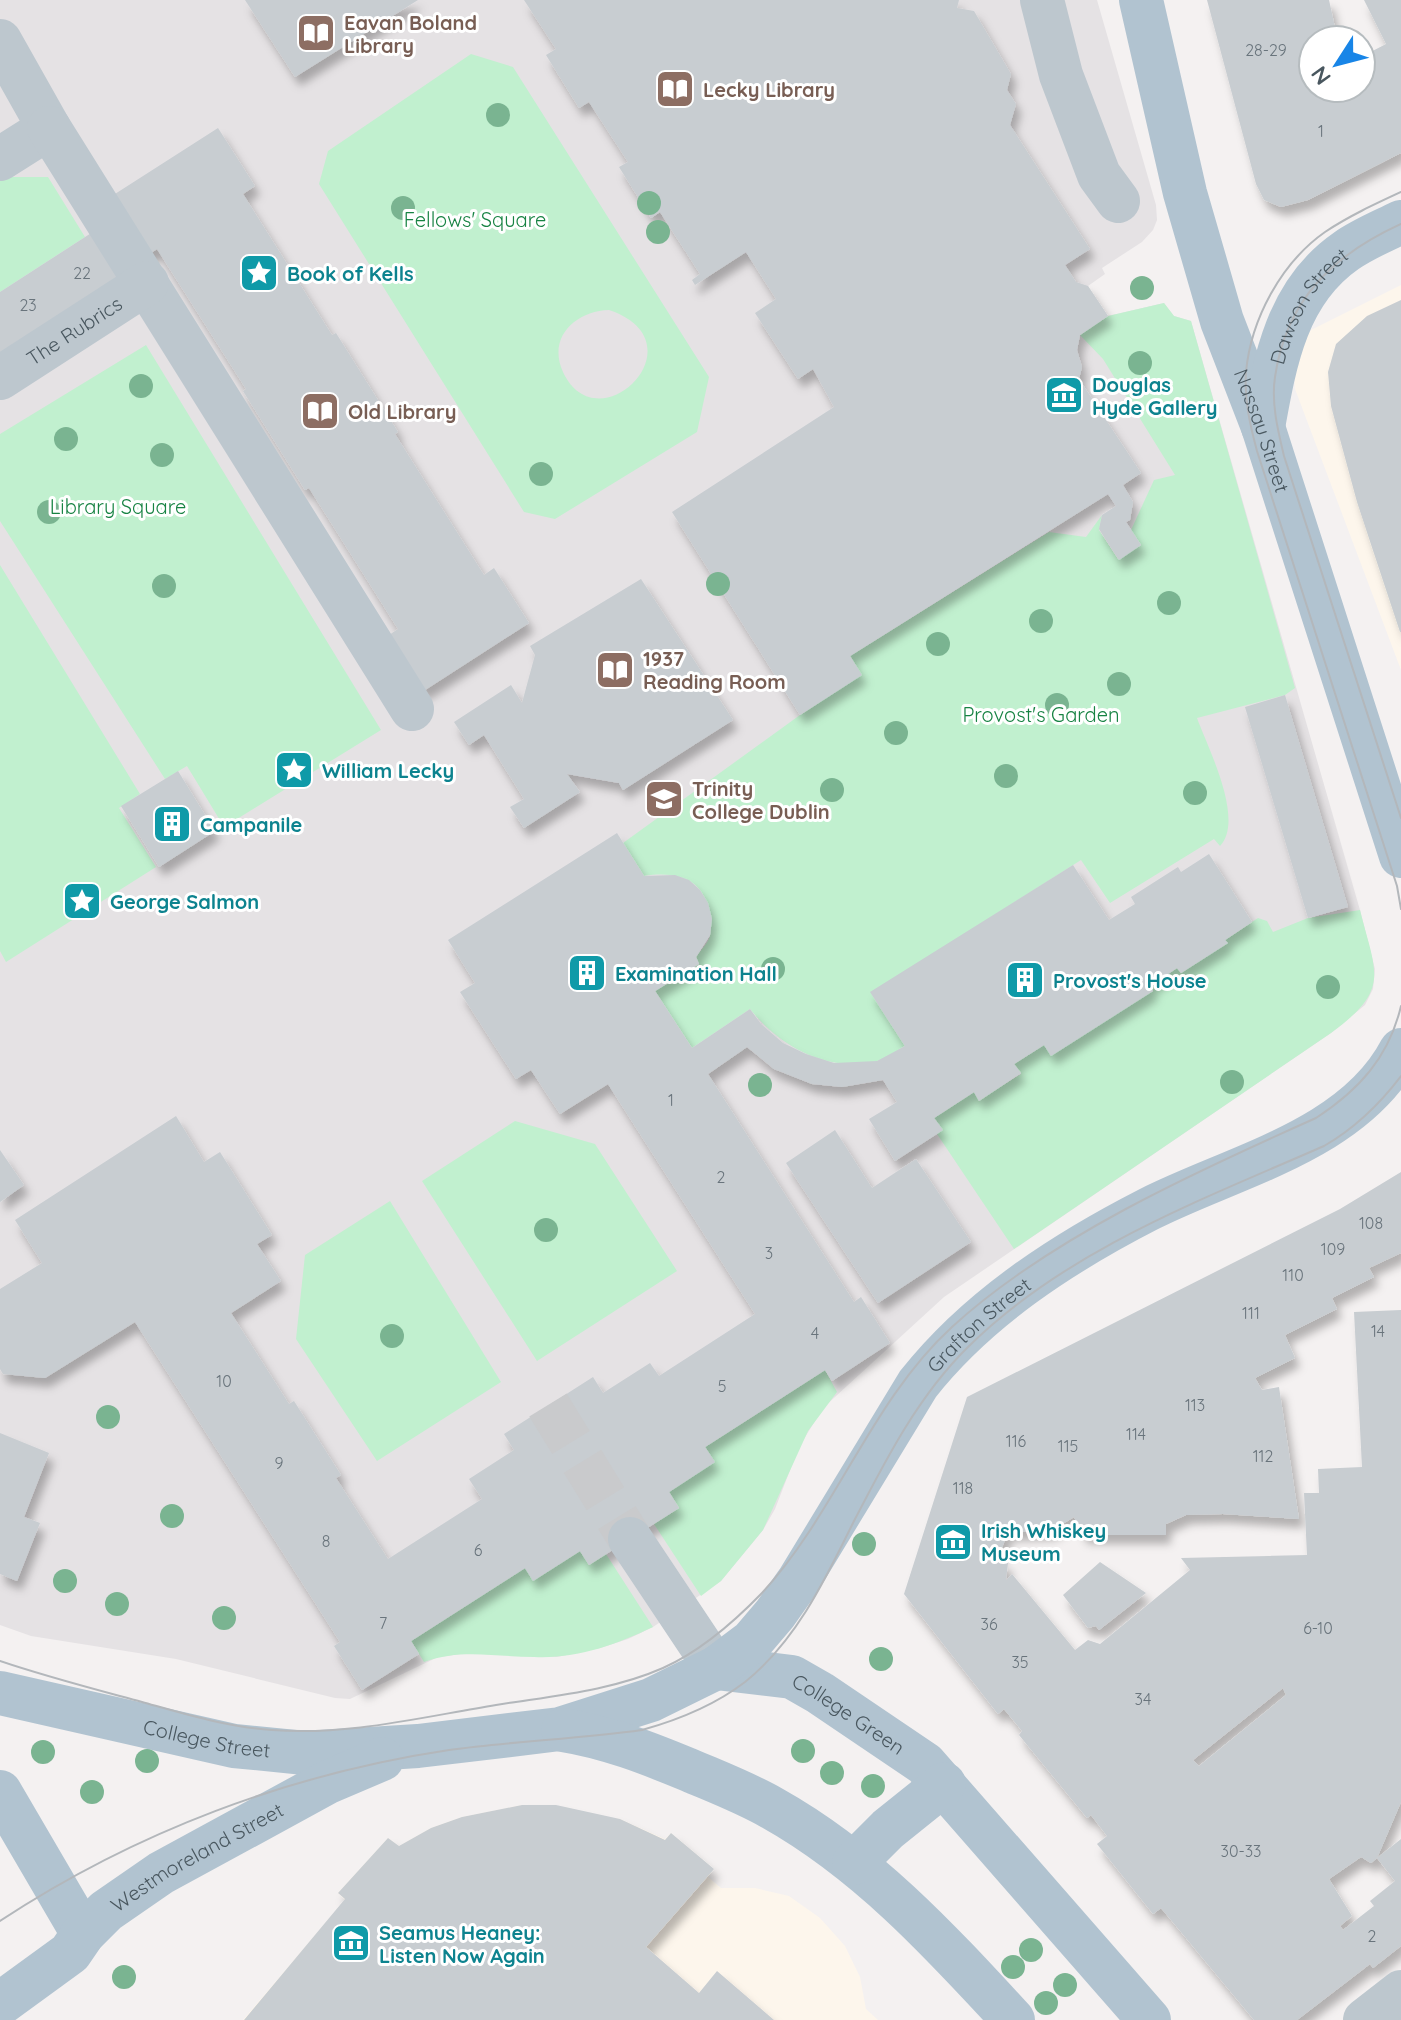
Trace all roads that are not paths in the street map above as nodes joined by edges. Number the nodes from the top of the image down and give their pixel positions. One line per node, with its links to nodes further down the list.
1 (1042, 0): 6 (street)
2 (1141, 0): 10 (main road, Nassau Street)
3 (0, 41): 4 (street)
4 (49, 128): 5 (street); 8 (street)
5 (0, 159)
6 (1118, 201)
7 (1401, 222): 10 (main road, Dawson Street)
8 (147, 283): 9 (street, The Rubrics); 11 (street)
9 (0, 378)
10 (1263, 427): 12 (main road, Nassau Street)
11 (412, 709)
12 (1401, 856)
13 (1401, 1050): 15 (main road, Grafton Street)
14 (630, 1539): 15 (street)
15 (716, 1668): 17 (main road); 19 (main road, College Green)
16 (0, 1693): 18 (main road, College Street)
17 (560, 1729): 18 (main road); 21 (main road)
18 (418, 1746): 22 (main road, Westmoreland Street)
19 (944, 1784): 21 (main road); 26 (main road, College Green)
20 (0, 1792): 22 (main road)
21 (854, 1863): 25 (main road)
22 (83, 1934): 24 (main road, Westmoreland Street)
23 (1401, 1992): 27 (street)
24 (0, 2004)
25 (1013, 2020)
26 (1149, 2020)
27 (1365, 2020)

